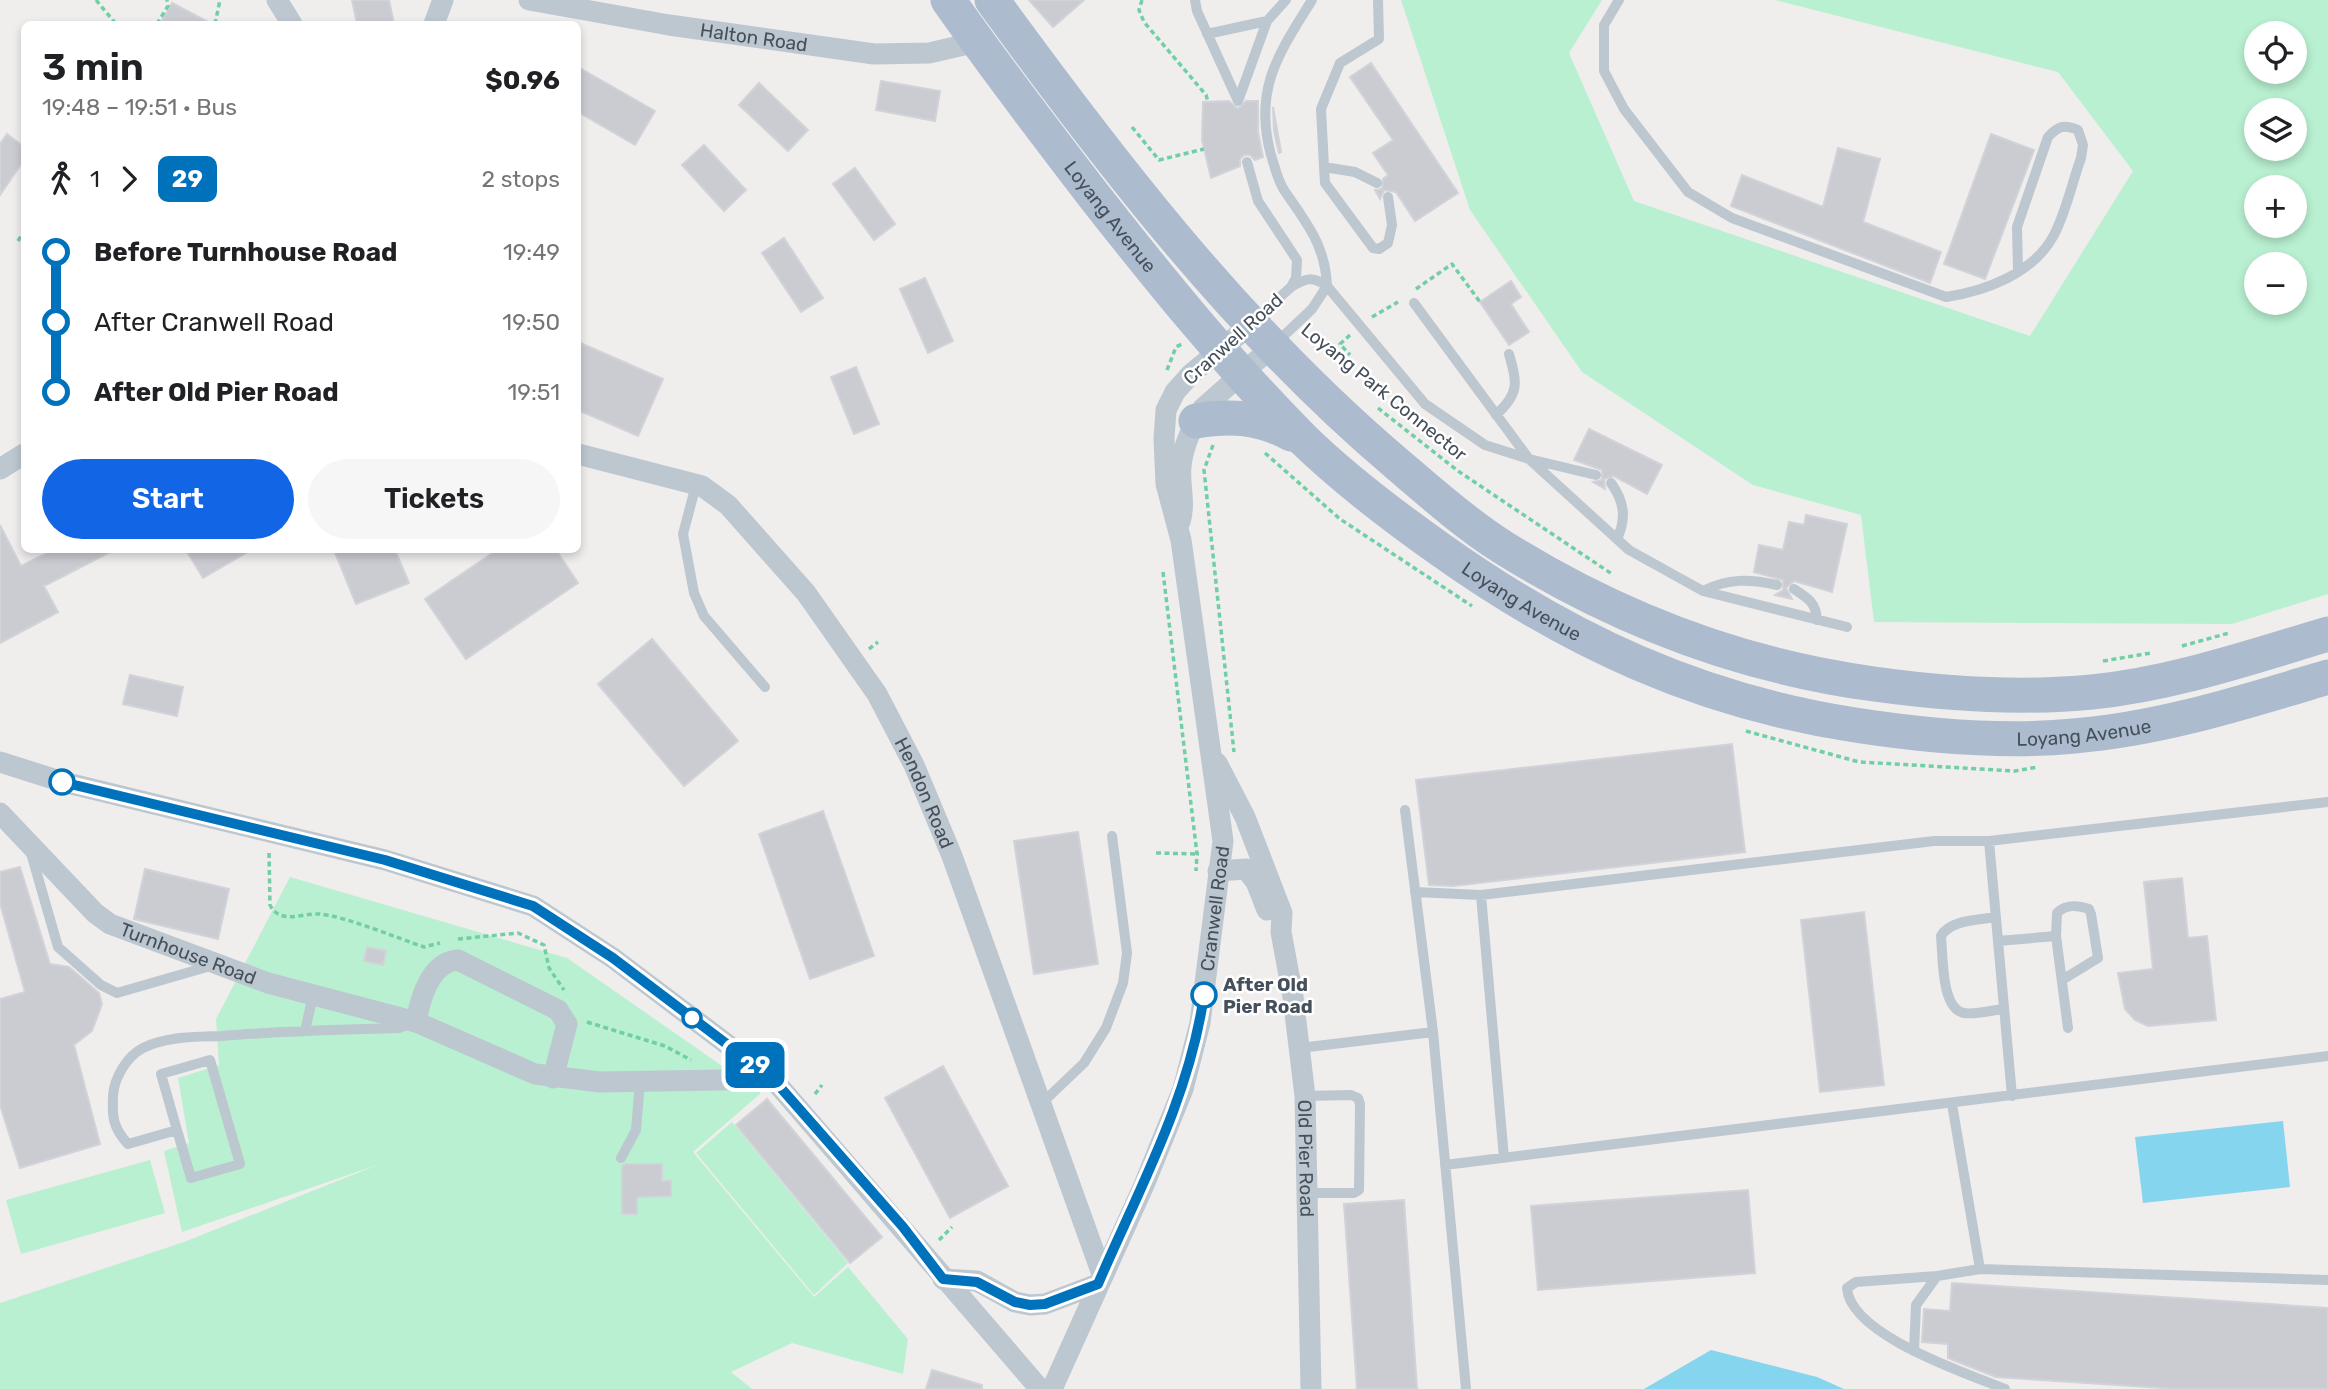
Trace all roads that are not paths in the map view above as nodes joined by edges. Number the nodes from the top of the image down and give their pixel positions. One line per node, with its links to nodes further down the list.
1 (277, 0): 11 (street)
2 (443, 0): 12 (street)
3 (529, 0): 15 (street, Halton Road)
4 (948, 0): 15 (main road, Loyang Avenue)
5 (992, 0): 24 (main road, Loyang Avenue)
6 (1195, 0): 14 (lane)
7 (1286, 0): 13 (lane)
8 (1312, 0): 21 (lane)
9 (1378, 0): 17 (lane)
10 (1619, 0): 20 (lane)
11 (290, 21)
12 (435, 21)
13 (1266, 21): 14 (lane); 14 (lane)
14 (1207, 34)
15 (977, 42): 25 (main road, Loyang Avenue)
16 (1247, 162): 22 (lane, Cranwell Road)
17 (1324, 167): 18 (lane); 19 (lane)
18 (1377, 183)
19 (1388, 197)
20 (2018, 271): 20 (lane)
21 (1326, 286): 22 (lane); 24 (lane, Cranwell Road); 32 (lane)
22 (1291, 287): 24 (lane, Cranwell Road)
23 (1414, 303): 27 (lane)
24 (1261, 336): 25 (street, Cranwell Road); 25 (street, Cranwell Road); 44 (main road, Loyang Avenue)
25 (1222, 352): 28 (street, Cranwell Road); 29 (main road, Loyang Avenue); 37 (street, Cranwell Road)
26 (1509, 354): 27 (lane)
27 (1496, 415): 32 (lane)
28 (1206, 431): 29 (main road); 37 (street, Cranwell Road)
29 (1307, 443): 45 (main road, Loyang Avenue)
30 (581, 455): 36 (street, Hendon Road)
31 (21, 456): 33 (street)
32 (1529, 459): 34 (lane); 38 (lane)
33 (0, 470)
34 (1595, 475)
35 (1611, 483): 38 (lane)
36 (696, 485): 46 (lane); 80 (street, Hendon Road)
37 (1179, 526): 47 (street, Cranwell Road)
38 (1617, 539): 41 (lane)
39 (1777, 585): 41 (lane)
40 (1794, 589): 42 (lane)
41 (1703, 591): 42 (lane)
42 (1817, 620): 43 (lane)
43 (1847, 627)
44 (2328, 634)
45 (2328, 677)
46 (765, 687)
47 (1212, 753): 53 (street, Cranwell Road); 57 (street, Old Pier Road)
48 (0, 762): 75 (street)
49 (2328, 802): 54 (lane)
50 (1405, 810): 58 (lane)
51 (0, 813): 55 (street, Turnhouse Road)
52 (1112, 836): 80 (lane)
53 (1223, 841): 56 (street, Cranwell Road); 57 (street, Old Pier Road)
54 (1989, 841): 59 (lane); 60 (lane)
55 (28, 843): 64 (street, Turnhouse Road); 64 (lane)
56 (1218, 871): 61 (street, Old Pier Road); 89 (street, Cranwell Road)
57 (1269, 873): 61 (street, Old Pier Road)
58 (1415, 892): 59 (lane); 71 (lane)
59 (1481, 895): 83 (lane)
60 (1996, 917): 63 (lane); 67 (lane)
61 (1280, 932): 72 (street, Old Pier Road)
62 (2056, 936): 63 (lane); 65 (lane); 65 (lane)
63 (1998, 941): 67 (lane)
64 (217, 965): 66 (street, Turnhouse Road)
65 (2062, 980): 69 (lane)
66 (313, 995): 68 (street, Turnhouse Road); 70 (lane)
67 (2004, 1009): 78 (lane)
68 (415, 1022): 70 (lane); 74 (street, Turnhouse Road); 74 (street)
69 (2068, 1028)
70 (305, 1031): 81 (lane)
71 (1433, 1032): 72 (lane); 84 (lane)
72 (1300, 1048): 77 (street, Old Pier Road)
73 (2328, 1056): 78 (lane)
74 (553, 1078): 76 (street, Turnhouse Road)
75 (773, 1079): 76 (street, Turnhouse Road); 88 (street)
76 (640, 1082): 82 (lane)
77 (1305, 1096): 85 (street, Old Pier Road); 85 (lane)
78 (2012, 1096): 79 (lane)
79 (1952, 1104): 83 (lane); 86 (lane)
80 (1040, 1105): 89 (street, Hendon Road)
81 (177, 1130): 81 (lane)
82 (621, 1158)
83 (1504, 1158): 84 (lane)
84 (1445, 1165): 95 (lane)
85 (1308, 1194): 94 (street, Old Pier Road)
86 (1980, 1269): 87 (lane); 90 (lane)
87 (1937, 1276): 91 (lane); 91 (lane)
88 (943, 1279): 89 (street); 92 (street)
89 (1100, 1279): 93 (street, Cranwell Road)
90 (2328, 1280)
91 (1914, 1352): 96 (lane)
92 (1040, 1389)
93 (1052, 1389)
94 (1311, 1389)
95 (1466, 1389)
96 (2005, 1389)

